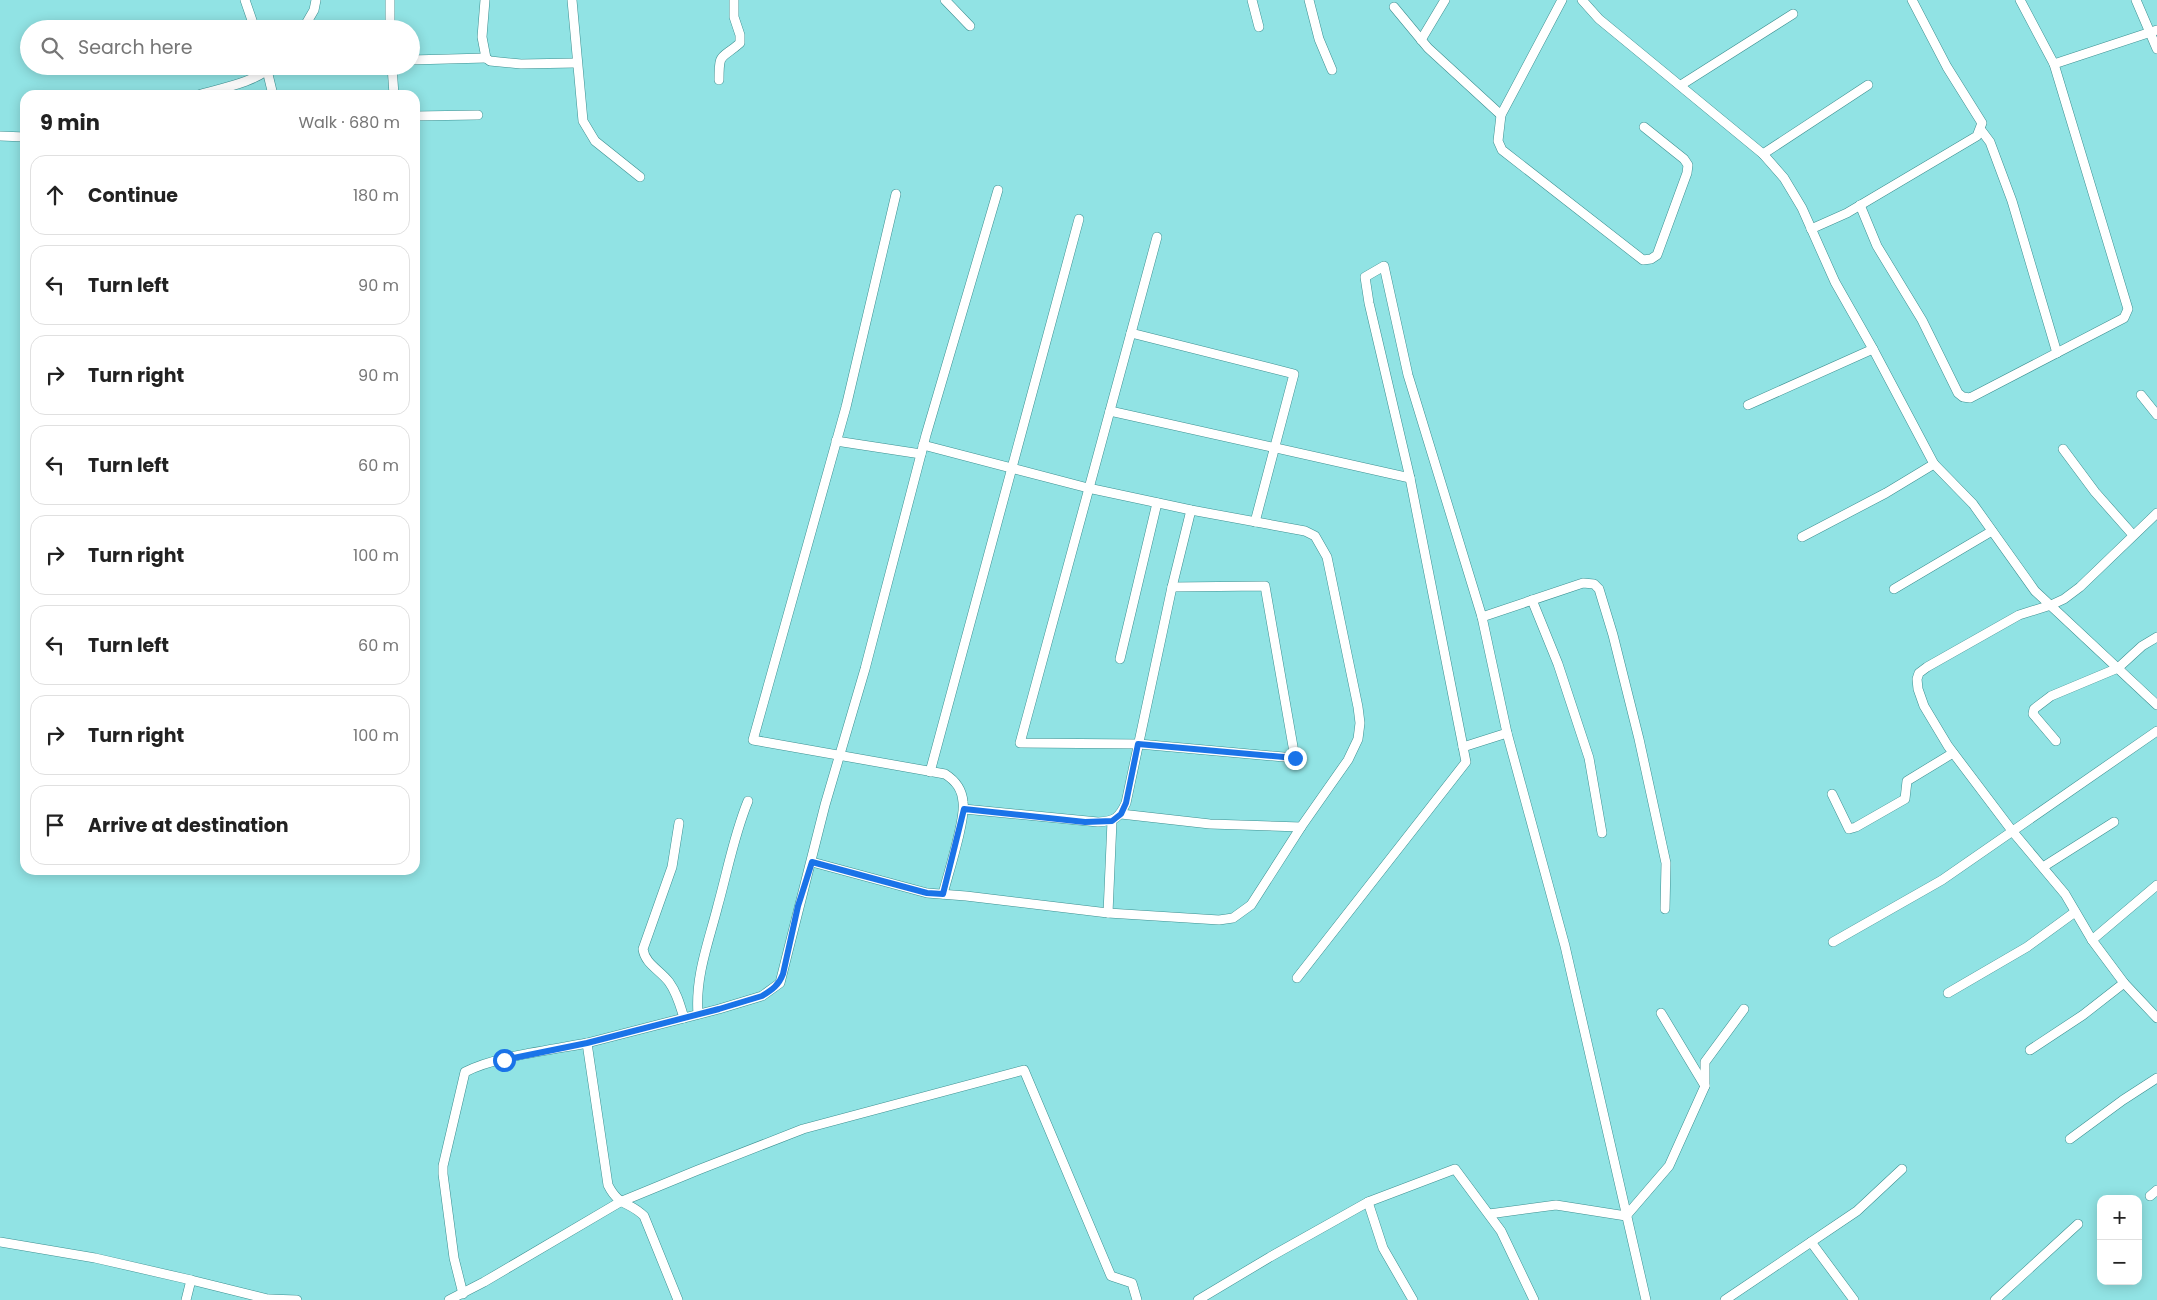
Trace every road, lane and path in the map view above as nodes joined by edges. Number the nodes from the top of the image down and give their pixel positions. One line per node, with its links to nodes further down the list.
1 (245, 0): 18 (street)
2 (316, 0): 19 (street)
3 (390, 0): 20 (street)
4 (485, 0): 26 (street)
5 (572, 0): 28 (street)
6 (734, 0): 34 (street)
7 (945, 0): 21 (street)
8 (1252, 0): 22 (street)
9 (1308, 0): 30 (street)
10 (1445, 0): 24 (street)
11 (1562, 0): 41 (street)
12 (1583, 0): 35 (street)
13 (1912, 0): 44 (street)
14 (2020, 0): 29 (street)
15 (2136, 0): 23 (street)
16 (1394, 7): 24 (street)
17 (1793, 14): 35 (street)
18 (252, 20)
19 (308, 20)
20 (390, 20)
21 (970, 26)
22 (1259, 27)
23 (2154, 32): 25 (street); 29 (street)
24 (1421, 40): 41 (street)
25 (2157, 49)
26 (486, 58): 27 (street); 28 (street)
27 (420, 60)
28 (576, 63): 48 (street)
29 (2054, 64): 57 (street)
30 (1332, 70)
31 (260, 75): 37 (street)
32 (269, 75): 38 (street)
33 (393, 75): 39 (street)
34 (719, 80)
35 (1681, 85): 47 (street)
36 (1868, 85): 47 (street)
37 (215, 90)
38 (272, 90)
39 (394, 90)
40 (478, 115): 42 (street)
41 (1501, 115): 43 (street)
42 (420, 116)
43 (1644, 127)
44 (1981, 130): 51 (street); 57 (street)
45 (0, 136): 46 (street)
46 (20, 137)
47 (1763, 154): 53 (street)
48 (640, 177)
49 (998, 190): 65 (street)
50 (896, 194): 62 (street)
51 (1860, 205): 53 (street); 57 (street)
52 (1079, 219): 67 (street)
53 (1811, 229): 56 (street)
54 (1158, 237): 55 (street)
55 (1131, 333): 60 (street); 63 (street)
56 (1873, 348): 59 (street); 66 (street)
57 (2056, 353)
58 (2141, 395): 61 (street)
59 (1748, 405)
60 (1110, 410): 63 (street); 69 (street)
61 (2157, 415)
62 (836, 441): 65 (street); 92 (street)
63 (1276, 446): 68 (street); 73 (street)
64 (2063, 449): 75 (street)
65 (922, 450): 67 (street); 92 (street)
66 (1934, 464): 74 (street); 76 (street)
67 (1012, 468): 69 (street); 93 (street)
68 (1410, 478): 81 (street); 90 (street)
69 (1088, 488): 70 (street); 89 (street)
70 (1157, 503): 71 (street); 83 (street)
71 (1191, 510): 73 (street); 77 (street)
72 (2157, 513): 75 (street)
73 (1255, 522): 101 (street)
74 (1992, 531): 78 (street); 80 (street)
75 (2133, 535): 80 (street)
76 (1802, 537)
77 (1172, 586): 89 (street); 89 (street)
78 (1894, 589)
79 (1532, 600): 81 (street); 103 (street); 108 (street)
80 (2051, 605): 84 (street); 91 (street)
81 (1482, 617): 87 (street)
82 (2157, 637): 84 (street)
83 (1120, 659)
84 (2118, 668): 85 (street); 88 (street)
85 (2157, 705)
86 (2157, 731): 102 (street)
87 (1507, 734): 90 (street); 130 (street)
88 (2056, 741)
89 (1138, 744): 97 (street)
90 (1463, 747): 113 (street)
91 (1953, 753): 94 (street); 102 (street)
92 (841, 755): 93 (street); 104 (street)
93 (930, 772): 96 (street)
94 (1832, 794)
95 (748, 801): 119 (street)
96 (964, 809): 98 (street); 107 (street)
97 (1121, 814): 98 (street); 101 (street)
98 (1112, 821): 110 (street)
99 (2114, 822): 105 (street)
100 (679, 823): 120 (street)
101 (1301, 827): 110 (street)
102 (2013, 832): 105 (street); 112 (street)
103 (1602, 833)
104 (812, 862): 107 (street); 119 (street)
105 (2042, 867): 109 (street)
106 (2157, 885): 111 (street)
107 (943, 894): 110 (street)
108 (1665, 909)
109 (2075, 912): 111 (street); 115 (street)
110 (1108, 913)
111 (2092, 940): 114 (street)
112 (1833, 942)
113 (1296, 978)
114 (2124, 983): 117 (street); 122 (street)
115 (1948, 993)
116 (1744, 1009): 124 (street)
117 (2155, 1012)
118 (1661, 1013): 124 (street)
119 (698, 1014): 120 (street)
120 (684, 1018): 121 (street)
121 (587, 1043): 127 (street); 135 (street)
122 (2030, 1050)
123 (2157, 1078): 125 (street)
124 (1705, 1086): 130 (street)
125 (2070, 1139)
126 (1902, 1169): 133 (street)
127 (620, 1202): 135 (street); 140 (street); 141 (street)
128 (1368, 1202): 129 (street); 142 (street); 143 (street)
129 (1488, 1214): 130 (street); 144 (street)
130 (1626, 1216): 145 (street)
131 (2078, 1224): 148 (street)
132 (0, 1242): 134 (street)
133 (1811, 1242): 146 (street); 147 (street)
134 (191, 1280): 136 (street); 138 (street)
135 (463, 1294): 139 (street)
136 (276, 1299): 137 (street)
137 (293, 1299)
138 (186, 1300)
139 (449, 1300)
140 (678, 1300)
141 (1137, 1300)
142 (1198, 1300)
143 (1413, 1300)
144 (1534, 1300)
145 (1646, 1300)
146 (1725, 1300)
147 (1854, 1300)
148 (1994, 1300)

